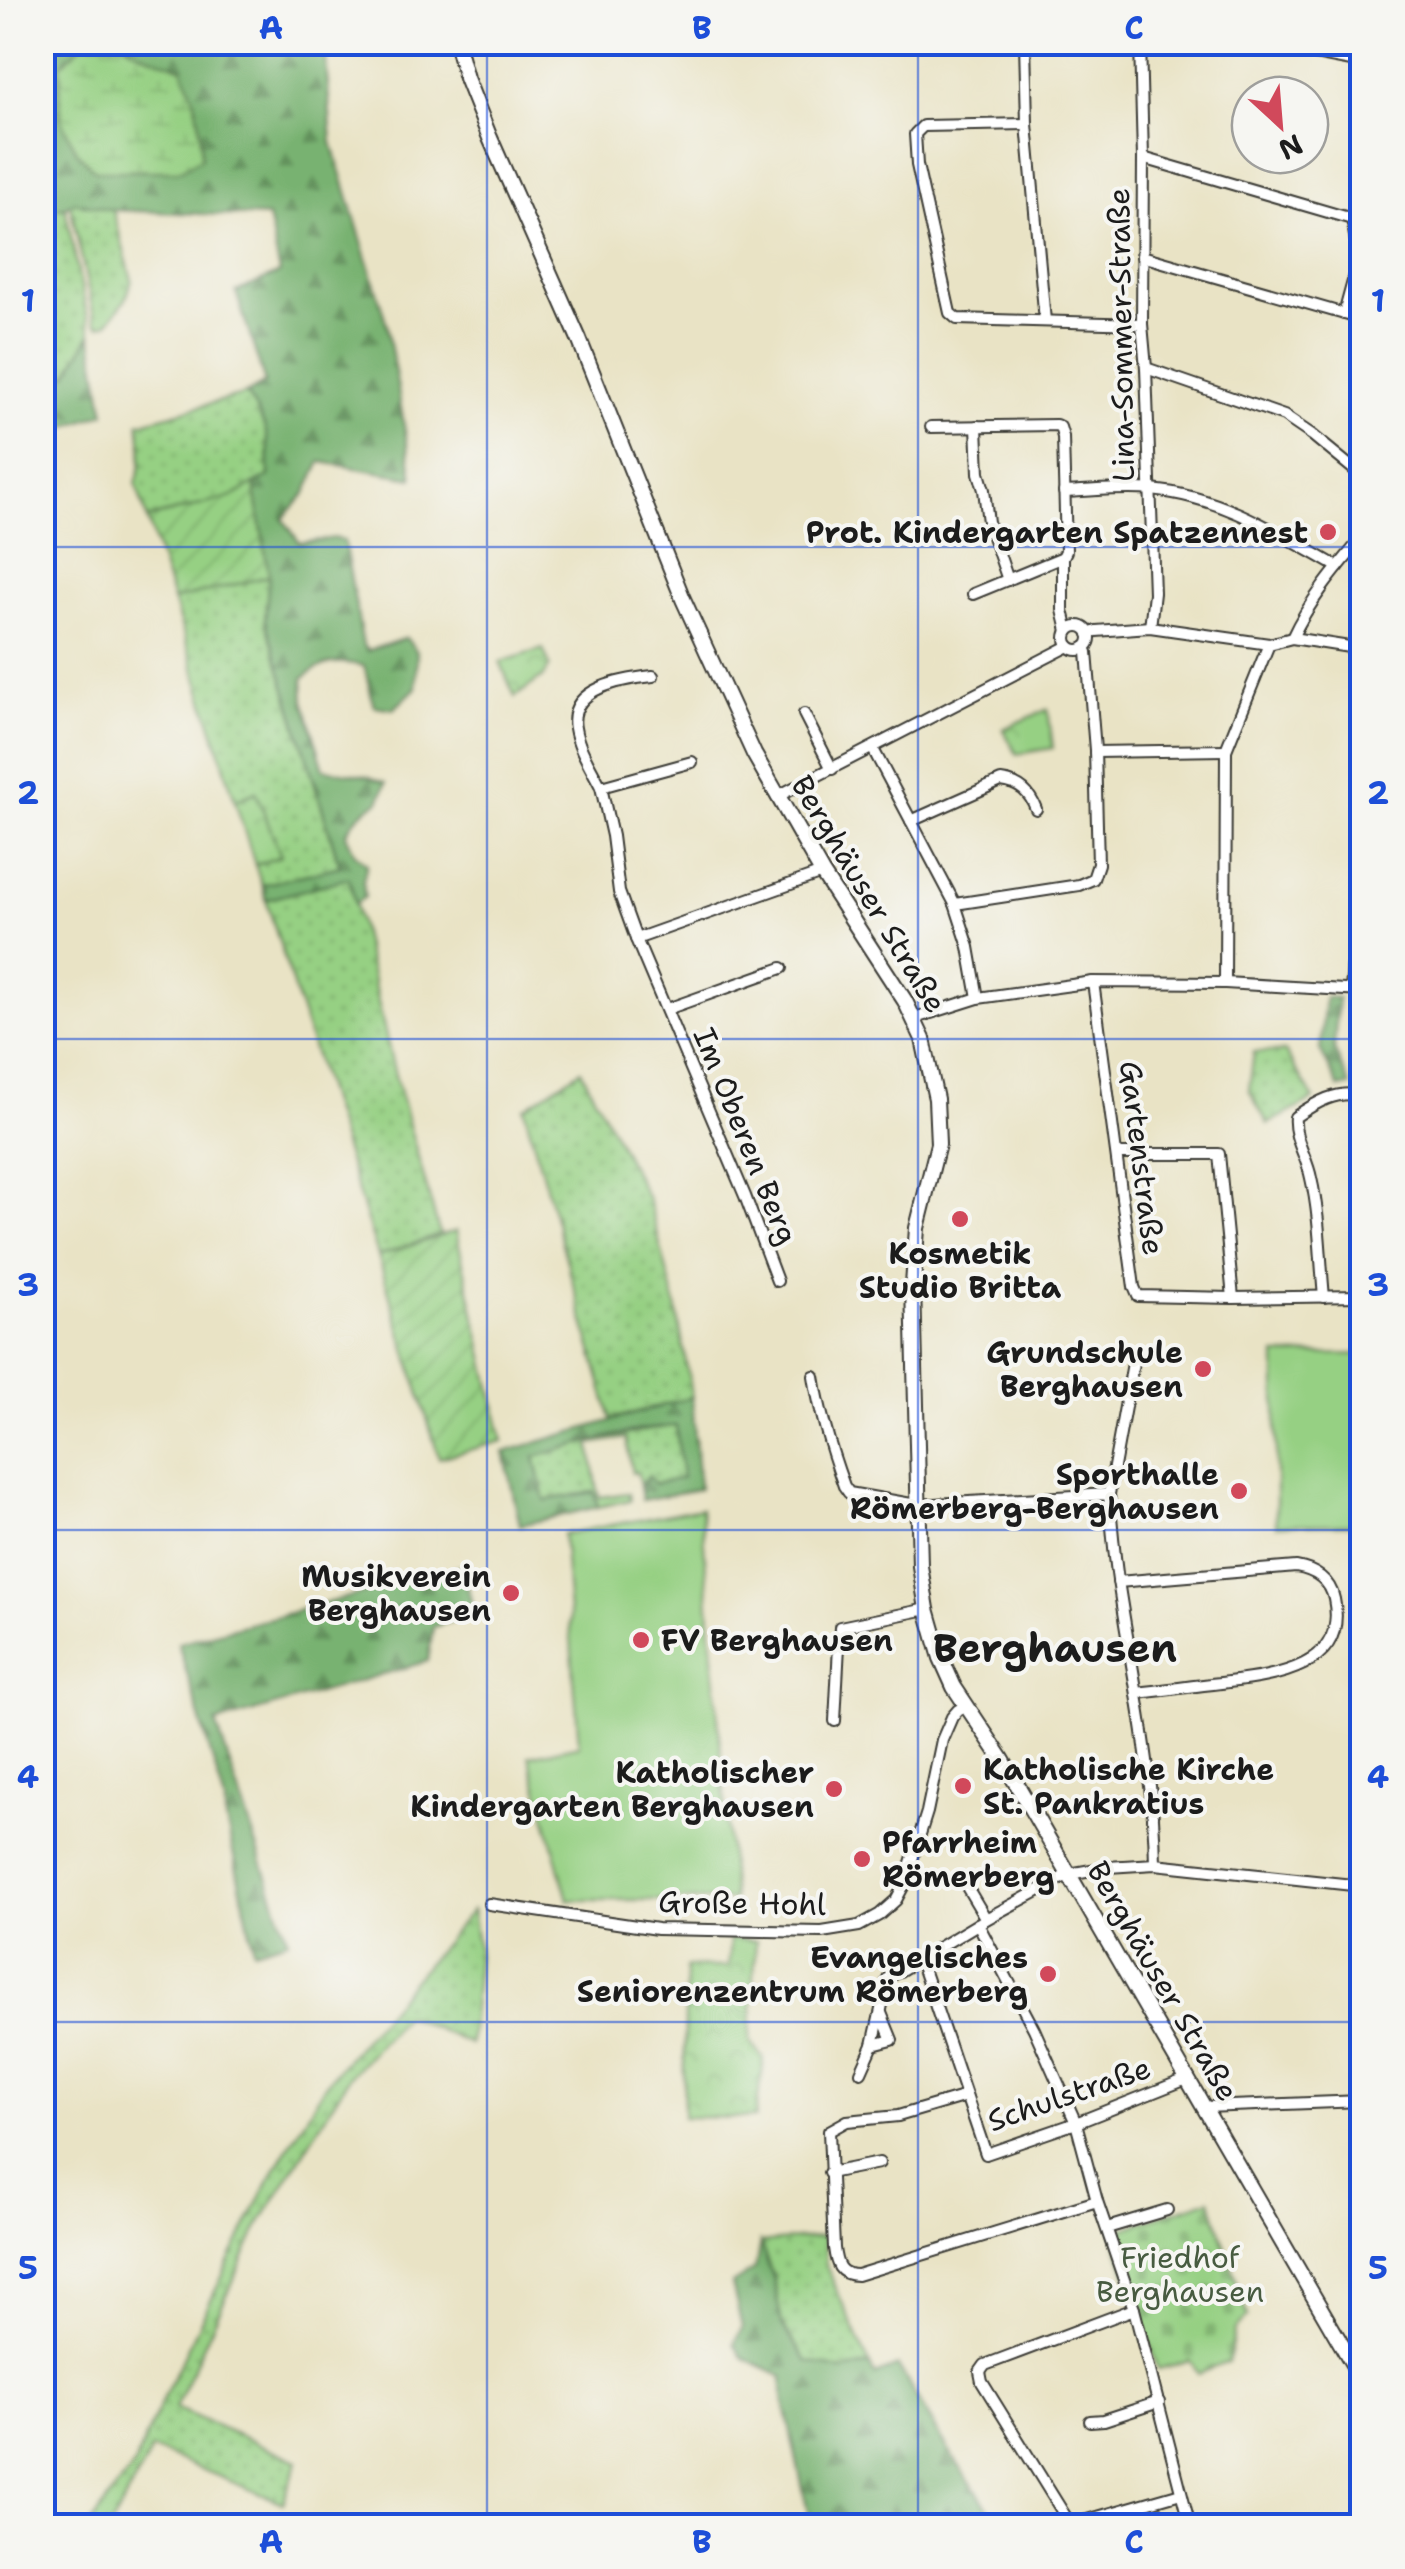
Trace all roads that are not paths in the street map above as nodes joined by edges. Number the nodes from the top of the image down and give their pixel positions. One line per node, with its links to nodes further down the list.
1 (456, 42): 42 (street, Berghäuser Straße)
2 (1025, 42): 6 (street)
3 (1140, 42): 7 (street, Lina-Sommer-Straße)
4 (1252, 42): 5 (street)
5 (1362, 63)
6 (1027, 124): 13 (street); 13 (street)
7 (1143, 158): 9 (street); 10 (street, Lina-Sommer-Straße)
8 (1362, 198): 9 (street)
9 (1352, 219): 11 (street)
10 (1142, 256): 11 (street); 14 (street, Lina-Sommer-Straße)
11 (1344, 314): 12 (street)
12 (1362, 319)
13 (1045, 321): 14 (street)
14 (1142, 324): 15 (street, Lina-Sommer-Straße)
15 (1146, 368): 18 (street); 19 (street, Lina-Sommer-Straße)
16 (977, 426): 17 (street); 20 (street); 24 (street)
17 (931, 427)
18 (1362, 476)
19 (1150, 490): 20 (street); 23 (street); 26 (street, Lina-Sommer-Straße)
20 (1064, 492): 22 (street)
21 (1362, 538): 23 (street)
22 (1063, 558): 24 (street); 27 (street)
23 (1338, 567): 29 (street)
24 (1008, 580): 25 (street)
25 (973, 594)
26 (1150, 626): 28 (street); 30 (street)
27 (1068, 631): 28 (street); 31 (street)
28 (1089, 634): 32 (street)
29 (1292, 638): 30 (street); 33 (street)
30 (1269, 644): 37 (street)
31 (1069, 646): 32 (street); 36 (street)
32 (1084, 648): 38 (street)
33 (1362, 649)
34 (653, 676): 41 (street, Im Oberen Berg)
35 (804, 714): 40 (street)
36 (873, 749): 40 (street); 44 (street)
37 (1226, 750): 38 (street); 51 (street)
38 (1095, 752): 47 (street)
39 (692, 762): 41 (street)
40 (832, 769): 42 (street)
41 (600, 788): 48 (street, Im Oberen Berg)
42 (778, 796): 46 (street, Berghäuser Straße)
43 (1036, 810): 44 (street)
44 (910, 822): 47 (street)
45 (1362, 829): 52 (street)
46 (822, 873): 48 (street); 55 (street, Berghäuser Straße)
47 (954, 904): 53 (street)
48 (636, 939): 54 (street, Im Oberen Berg)
49 (782, 968): 54 (street, Im Oberen Berg)
50 (1093, 982): 51 (street); 53 (street); 58 (street, Gartenstraße)
51 (1225, 983): 52 (street)
52 (1357, 991)
53 (978, 998): 55 (street)
54 (667, 1009): 60 (street, Im Oberen Berg)
55 (915, 1018): 67 (street, Berghäuser Straße)
56 (1362, 1096): 62 (street)
57 (1232, 1146): 59 (street)
58 (1118, 1154): 59 (street); 63 (street, Gartenstraße)
59 (1218, 1154): 63 (street)
60 (778, 1281)
61 (1362, 1296): 62 (street, Gartenstraße)
62 (1324, 1297): 63 (street, Gartenstraße)
63 (1233, 1298)
64 (1132, 1364): 66 (street)
65 (814, 1376): 67 (street)
66 (1109, 1494): 67 (street); 68 (street)
67 (917, 1505): 69 (street, Berghäuser Straße)
68 (1118, 1582): 70 (street); 70 (street)
69 (927, 1609): 71 (street, Berghäuser Straße); 72 (street)
70 (1137, 1694): 73 (street)
71 (966, 1705): 74 (street, Berghäuser Straße); 77 (street, Große Hohl)
72 (834, 1722)
73 (1155, 1864): 74 (street); 76 (street)
74 (1069, 1874): 78 (street); 83 (street, Berghäuser Straße)
75 (960, 1877): 78 (street)
76 (1362, 1886)
77 (489, 1904)
78 (982, 1921): 79 (street); 87 (street)
79 (920, 1960): 80 (street); 84 (street, Schulstraße)
80 (881, 2012): 81 (street); 81 (street)
81 (873, 2045): 82 (street)
82 (861, 2072)
83 (1189, 2078): 86 (street, Berghäuser Straße); 87 (street, Schulstraße)
84 (966, 2096): 87 (street, Schulstraße); 89 (street)
85 (1362, 2101): 86 (street)
86 (1205, 2106): 94 (street, Berghäuser Straße)
87 (1076, 2123): 90 (street)
88 (879, 2163): 89 (street)
89 (829, 2174): 90 (street)
90 (1097, 2201): 92 (street)
91 (1167, 2210): 92 (street)
92 (1107, 2228): 93 (street)
93 (1134, 2309): 95 (street); 97 (street)
94 (1362, 2375)
95 (1159, 2402): 96 (street); 97 (street)
96 (1090, 2421)
97 (1181, 2493): 98 (street)
98 (1190, 2526)

